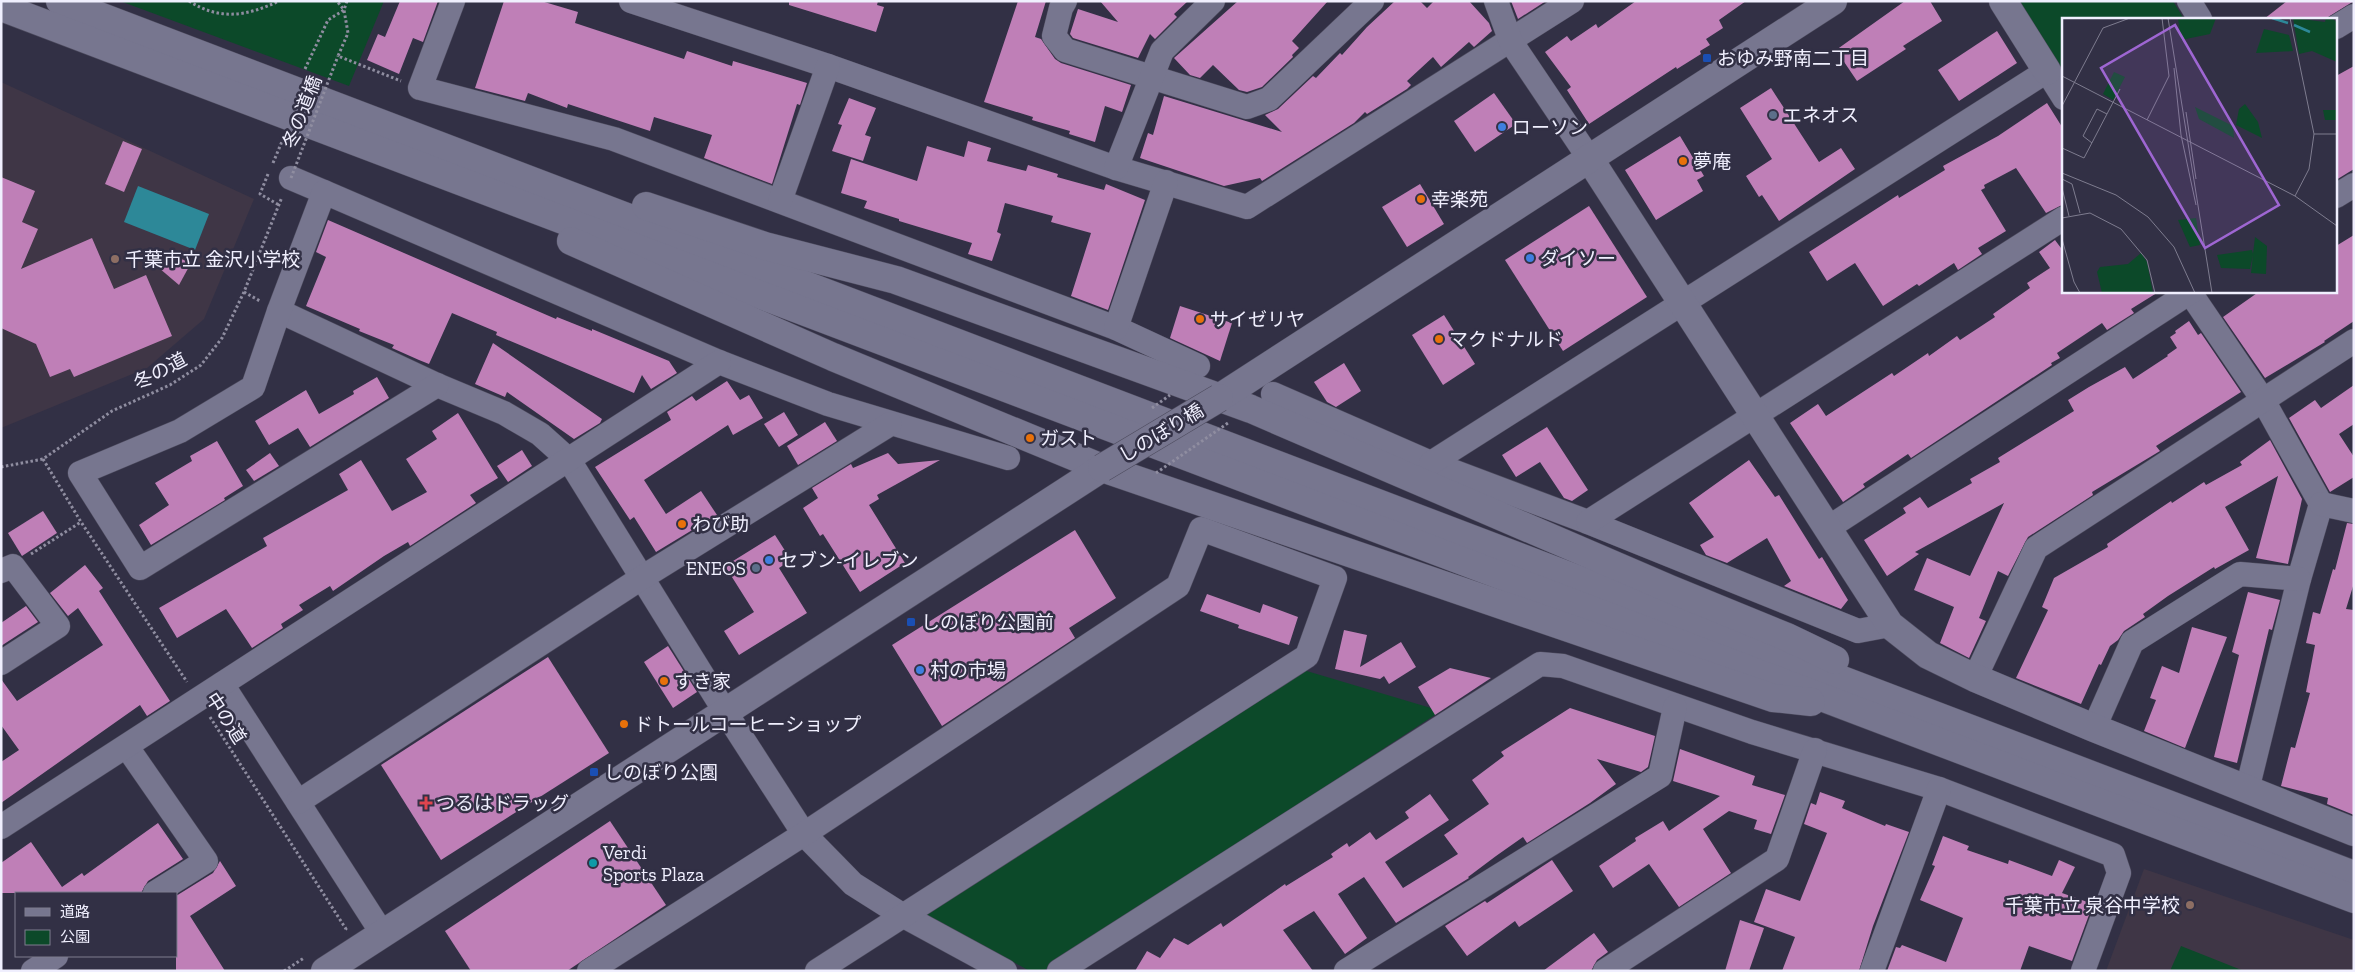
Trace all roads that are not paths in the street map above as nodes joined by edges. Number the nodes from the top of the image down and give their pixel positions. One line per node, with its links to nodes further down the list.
1 (60, 1): 22 (street)
2 (454, 1): 30 (street)
3 (631, 1): 17 (street)
4 (1066, 1): 19 (street)
5 (1213, 1): 19 (street)
6 (1372, 1): 19 (street)
7 (1496, 1): 16 (street)
8 (1572, 1): 16 (street)
9 (1833, 1): 21 (street, しのぼり橋)
10 (2003, 1): 18 (street)
11 (2189, 1): 14 (street)
12 (1, 7): 27 (street)
13 (2354, 16): 15 (street)
14 (2199, 18)
15 (2338, 26)
16 (1511, 42): 21 (street); 25 (street)
17 (828, 66): 23 (street); 30 (street)
18 (2046, 71): 20 (street); 33 (street)
19 (1151, 76): 23 (street)
20 (2062, 95)
21 (1589, 158): 33 (street); 42 (street, しのぼり橋)
22 (477, 159): 42 (street); 63 (street)
23 (1116, 168): 25 (street)
24 (291, 178): 28 (street)
25 (1166, 182): 35 (street)
26 (2354, 185): 29 (street)
27 (475, 187): 48 (street); 61 (street)
28 (324, 192): 34 (street); 37 (street)
29 (2338, 195)
30 (780, 201): 35 (street)
31 (2062, 219): 43 (street)
32 (2191, 292): 41 (street); 52 (street)
33 (1683, 304): 43 (street); 47 (street)
34 (278, 311): 39 (street); 39 (street)
35 (1116, 328): 38 (street)
36 (2354, 341): 41 (street)
37 (719, 362): 44 (street); 46 (street)
38 (1198, 366)
39 (437, 385): 46 (street)
40 (1273, 394): 47 (street)
41 (2263, 400): 49 (street); 58 (street)
42 (1227, 408): 48 (street, しのぼり橋, bridge); 63 (street)
43 (1755, 414): 51 (street); 52 (street)
44 (890, 424): 45 (street); 54 (street)
45 (1008, 458)
46 (569, 460): 54 (street); 59 (street)
47 (1431, 463): 51 (street)
48 (1102, 468): 61 (street); 62 (street, しのぼり橋)
49 (2321, 504): 50 (street); 55 (street)
50 (2354, 512)
51 (1588, 522): 56 (street)
52 (1828, 528): 56 (street)
53 (7, 568): 57 (street)
54 (642, 577): 62 (street); 69 (street)
55 (2299, 579): 64 (street); 68 (street)
56 (1890, 625): 58 (street)
57 (1, 663)
58 (1975, 678): 64 (street)
59 (222, 684): 65 (street); 69 (street)
60 (1675, 707): 66 (street); 84 (street); 85 (street)
61 (1850, 707): 75 (street)
62 (724, 710): 72 (street); 77 (street, しのぼり橋)
63 (1943, 719): 73 (street)
64 (2094, 728): 68 (street)
65 (127, 747): 70 (street); 74 (street)
66 (1815, 750): 67 (street); 86 (street)
67 (1939, 788): 87 (street); 88 (street)
68 (2247, 790): 71 (street)
69 (298, 802): 77 (street)
70 (1, 827)
71 (2354, 832)
72 (804, 834): 76 (street); 76 (street); 81 (street)
73 (2354, 875)
74 (157, 892)
75 (2354, 899)
76 (902, 915): 82 (street); 83 (street)
77 (382, 933): 79 (street, しのぼり橋)
78 (54, 957): 80 (street)
79 (316, 963)
80 (33, 971)
81 (589, 971)
82 (817, 971)
83 (1005, 971)
84 (1059, 971)
85 (1346, 971)
86 (1605, 971)
87 (1872, 971)
88 (2083, 971)

